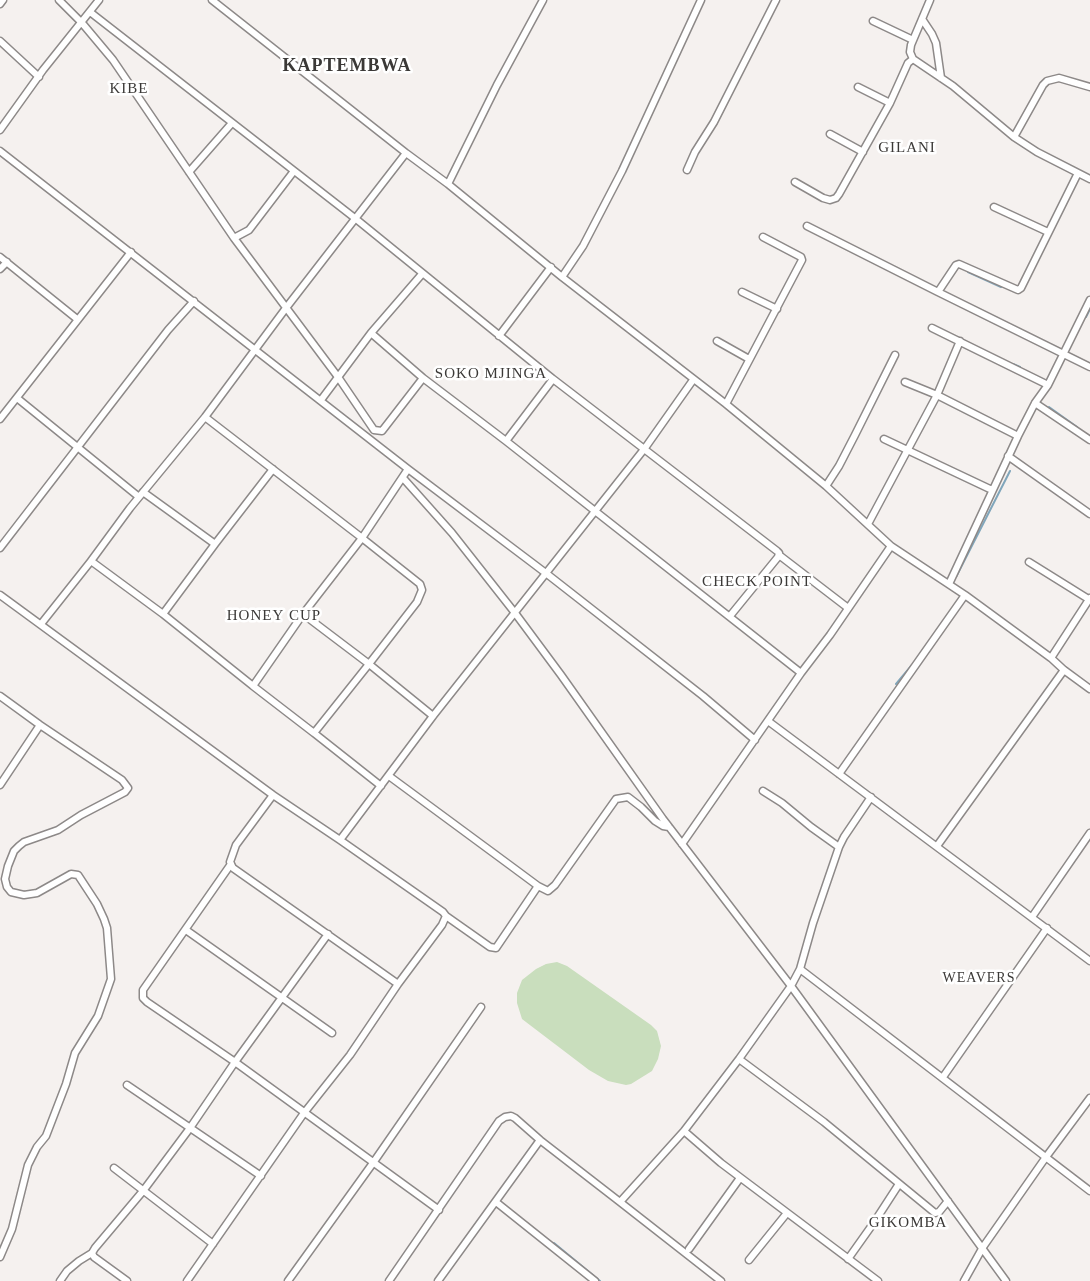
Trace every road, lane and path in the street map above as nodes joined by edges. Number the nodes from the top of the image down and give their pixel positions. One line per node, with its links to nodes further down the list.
1 (3, 0): 9 (street)
2 (59, 0): 13 (street)
3 (99, 0): 10 (street)
4 (212, 0): 28 (street)
5 (543, 0): 35 (street)
6 (701, 0): 48 (street)
7 (776, 0): 29 (street)
8 (930, 0): 11 (street)
9 (0, 4)
10 (90, 12): 13 (street); 22 (street)
11 (922, 19): 14 (street); 18 (street)
12 (873, 21): 14 (street)
13 (82, 23): 17 (street); 31 (street)
14 (913, 40): 16 (street)
15 (0, 41): 17 (street)
16 (913, 59): 18 (street); 21 (street)
17 (39, 77): 23 (street)
18 (941, 78): 25 (street)
19 (858, 87): 21 (street)
20 (1090, 87): 25 (street)
21 (890, 103): 27 (street)
22 (232, 123): 30 (street); 31 (street)
23 (0, 130)
24 (830, 134): 27 (street)
25 (1014, 137): 32 (street)
26 (0, 151): 42 (street)
27 (863, 152): 34 (street)
28 (406, 153): 35 (street); 37 (street)
29 (687, 170)
30 (294, 171): 37 (street); 41 (street)
31 (189, 172): 41 (street)
32 (1078, 172): 33 (street); 39 (street)
33 (1090, 179)
34 (795, 182)
35 (448, 184): 45 (street)
36 (994, 207): 39 (street)
37 (356, 219): 47 (street); 53 (street)
38 (807, 226): 50 (street)
39 (1048, 232): 50 (street)
40 (763, 237): 54 (street)
41 (234, 238): 53 (street)
42 (131, 252): 52 (street); 55 (street)
43 (0, 256): 44 (street)
44 (6, 262): 46 (street); 55 (street)
45 (551, 267): 48 (street); 58 (street)
46 (0, 270)
47 (422, 274): 57 (street); 58 (street)
48 (562, 277): 69 (street)
49 (742, 292): 54 (street)
50 (938, 292): 62 (street)
51 (1090, 300): 62 (street)
52 (194, 301): 61 (street); 83 (street)
53 (286, 308): 61 (street); 66 (street)
54 (776, 309): 64 (street)
55 (77, 319): 73 (street)
56 (932, 328): 60 (street)
57 (371, 333): 66 (street); 67 (street)
58 (499, 336): 68 (street)
59 (717, 340): 64 (street)
60 (960, 341): 71 (street); 72 (street)
61 (255, 348): 74 (street); 77 (street)
62 (1063, 354): 65 (street); 71 (street)
63 (894, 356): 90 (street)
64 (749, 359): 76 (street)
65 (1090, 367)
66 (338, 377): 67 (street); 74 (street)
67 (423, 378): 81 (street)
68 (553, 379): 81 (street); 84 (street)
69 (694, 380): 76 (street); 84 (street)
70 (905, 382): 72 (street)
71 (1048, 384): 75 (street)
72 (936, 395): 79 (street); 85 (street)
73 (16, 398): 78 (street); 83 (street)
74 (320, 400): 88 (street)
75 (1035, 403): 79 (street); 82 (street)
76 (726, 404): 90 (street)
77 (205, 417): 87 (street); 92 (street)
78 (0, 419)
79 (1018, 436): 86 (street)
80 (884, 439): 85 (street)
81 (506, 440): 93 (street)
82 (1090, 440)
83 (78, 448): 92 (street); 99 (street)
84 (645, 448): 93 (street); 100 (street)
85 (909, 450): 91 (street); 95 (street)
86 (1008, 456): 91 (street); 94 (street)
87 (273, 469): 96 (street); 97 (street)
88 (408, 469): 89 (street); 103 (street)
89 (403, 478): 96 (street); 109 (street)
90 (826, 486): 95 (street)
91 (992, 490): 104 (street)
92 (141, 495): 97 (street); 101 (street)
93 (595, 511): 103 (street); 112 (street)
94 (1090, 514)
95 (868, 524): 98 (street)
96 (362, 538): 111 (street); 115 (street)
97 (215, 544): 110 (street)
98 (891, 546): 104 (street); 108 (street)
99 (0, 548)
100 (779, 555): 108 (street); 112 (street)
101 (91, 561): 110 (street); 113 (street)
102 (1029, 562): 107 (street)
103 (547, 574): 109 (street); 125 (street)
104 (949, 584): 106 (street)
105 (0, 595): 113 (street)
106 (965, 595): 114 (street); 126 (street)
107 (1090, 599): 114 (street)
108 (848, 608): 117 (street)
109 (515, 613): 121 (street); 133 (street)
110 (163, 614): 118 (street)
111 (303, 614): 115 (street); 118 (street)
112 (730, 616): 117 (street)
113 (41, 624): 131 (street)
114 (1051, 658): 116 (street)
115 (369, 664): 121 (street); 124 (street)
116 (1064, 670): 119 (street); 137 (street)
117 (801, 673): 122 (street)
118 (253, 686): 124 (street)
119 (1090, 689)
120 (0, 696): 123 (street)
121 (433, 716): 127 (street)
122 (768, 721): 125 (street); 126 (street)
123 (40, 725): 128 (street); 179 (street)
124 (314, 733): 129 (street)
125 (755, 740): 136 (street)
126 (839, 774): 132 (street)
127 (388, 776): 129 (street); 140 (street)
128 (0, 785)
129 (381, 786): 135 (street)
130 (763, 791): 138 (street)
131 (273, 795): 135 (street); 139 (street)
132 (871, 797): 137 (street); 138 (street)
133 (669, 827): 136 (street); 140 (street)
134 (1090, 833): 142 (street)
135 (340, 840): 141 (street)
136 (682, 844): 149 (street)
137 (937, 846): 142 (street)
138 (839, 847): 147 (street)
139 (232, 864): 144 (street); 145 (street)
140 (538, 886): 141 (street)
141 (446, 916): 148 (street)
142 (1032, 917): 143 (street)
143 (1047, 928): 146 (street); 155 (street)
144 (186, 930): 150 (street); 154 (street)
145 (328, 934): 148 (street); 150 (street)
146 (1090, 961)
147 (800, 969): 149 (street); 155 (street)
148 (398, 984): 158 (street)
149 (791, 986): 153 (street); 170 (street)
150 (281, 997): 152 (street); 154 (street)
151 (481, 1007): 163 (street)
152 (332, 1033)
153 (739, 1059): 160 (street); 167 (street)
154 (235, 1062): 158 (street); 159 (street)
155 (943, 1078): 162 (street)
156 (127, 1085): 159 (street)
157 (1090, 1098): 162 (street)
158 (304, 1113): 163 (street); 165 (street)
159 (190, 1128): 165 (street); 168 (street)
160 (684, 1131): 166 (street); 172 (street)
161 (540, 1140): 171 (street); 172 (street); 173 (street)
162 (1046, 1157): 169 (street); 176 (street)
163 (373, 1163): 173 (street); 185 (street)
164 (114, 1168): 168 (street)
165 (262, 1176): 175 (street)
166 (740, 1178): 174 (street); 177 (street)
167 (899, 1184): 170 (street); 180 (street)
168 (142, 1191): 175 (street); 178 (street)
169 (1090, 1191)
170 (948, 1201): 176 (street)
171 (496, 1202): 187 (street); 188 (street)
172 (620, 1202): 189 (street)
173 (439, 1210): 186 (street)
174 (787, 1213): 180 (street); 181 (street)
175 (213, 1244): 184 (street)
176 (983, 1247): 191 (street); 192 (street)
177 (689, 1249)
178 (92, 1253): 182 (street); 183 (street)
179 (0, 1257)
180 (848, 1259): 190 (street)
181 (749, 1260)
182 (60, 1281)
183 (127, 1281)
184 (186, 1281)
185 (288, 1281)
186 (389, 1281)
187 (439, 1281)
188 (595, 1281)
189 (721, 1281)
190 (878, 1281)
191 (964, 1281)
192 (1006, 1281)

